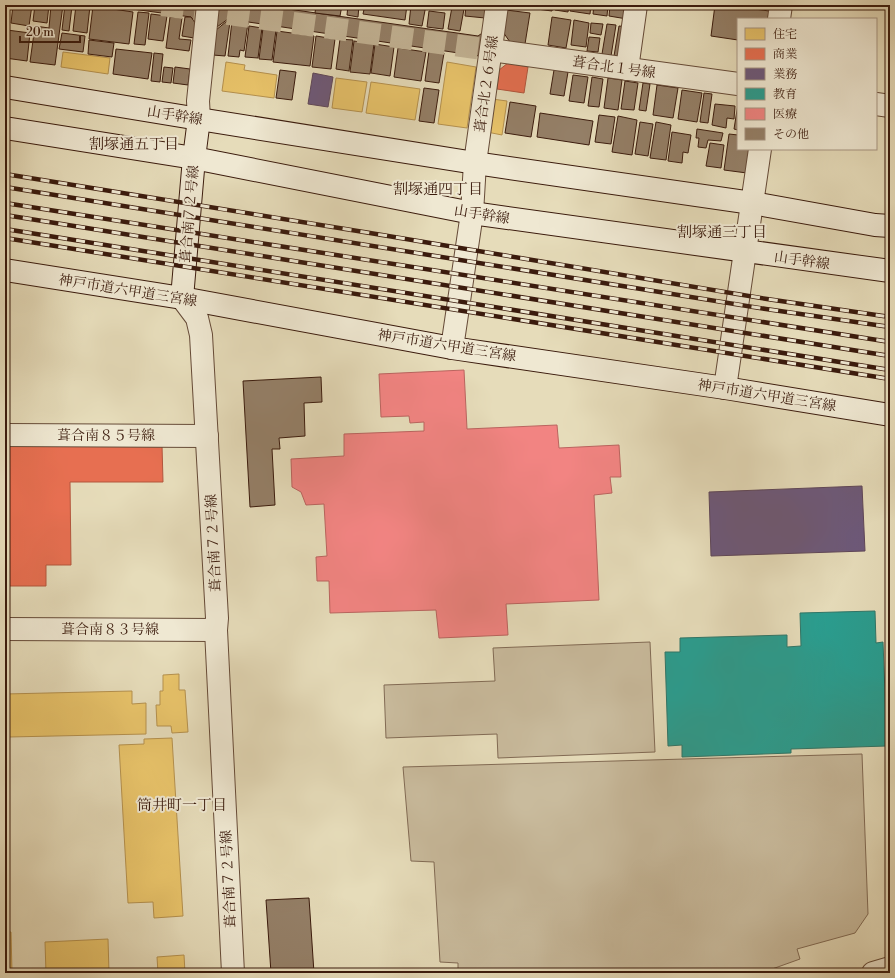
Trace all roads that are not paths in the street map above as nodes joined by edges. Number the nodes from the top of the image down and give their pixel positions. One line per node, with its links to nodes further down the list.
1 (208, 5): 12 (street, 葺合南７２号線)
2 (497, 5): 6 (street, 葺合北２６号線)
3 (636, 5): 7 (street)
4 (781, 5): 5 (street)
5 (779, 18)
6 (491, 50): 7 (street, 葺合北１号線); 16 (street, 葺合北２６号線)
7 (627, 69): 8 (street, 葺合北１号線)
8 (737, 84)
9 (5, 87): 12 (street, 山手幹線)
10 (877, 104): 11 (street)
11 (890, 106)
12 (199, 120): 15 (street, 葺合南７２号線); 16 (street, 山手幹線)
13 (5, 128): 15 (street, 山手幹線)
14 (760, 150): 17 (street)
15 (194, 158): 18 (street, 山手幹線); 23 (street, 葺合南７２号線)
16 (475, 163): 17 (street, 山手幹線); 18 (street, 葺合北２６号線)
17 (752, 203): 19 (street, 山手幹線); 20 (street)
18 (472, 213): 20 (street, 山手幹線); 24 (street, 葺合北２６号線)
19 (890, 226)
20 (745, 252): 22 (street, 山手幹線); 25 (street)
21 (5, 270): 23 (street, 神戸市道六甲道三宮線)
22 (890, 271)
23 (182, 298): 24 (street, 神戸市道六甲道三宮線); 28 (street, 葺合南７２号線)
24 (452, 348): 25 (street, 神戸市道六甲道三宮線)
25 (725, 388): 26 (street, 神戸市道六甲道三宮線)
26 (890, 415)
27 (5, 435): 28 (street, 葺合南８５号線)
28 (207, 436): 30 (street, 葺合南７２号線)
29 (5, 628): 30 (street, 葺合南８３号線)
30 (216, 630): 32 (street, 葺合南７２号線)
31 (890, 968): 33 (street)
32 (233, 973)
33 (873, 973)

